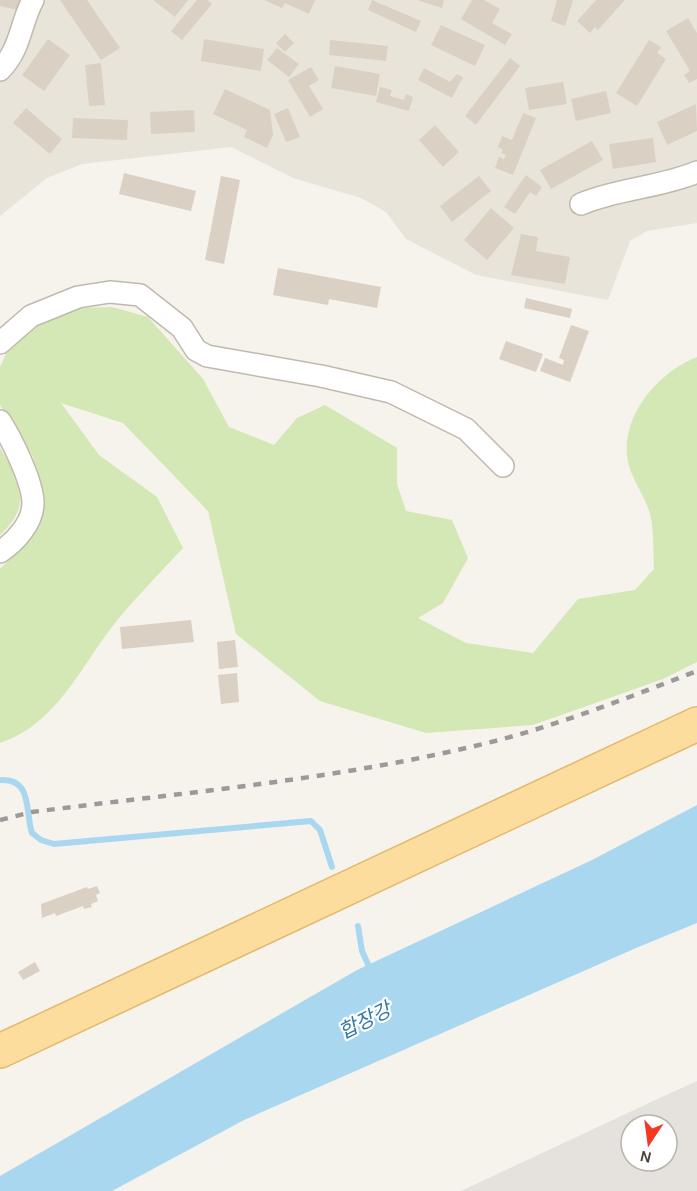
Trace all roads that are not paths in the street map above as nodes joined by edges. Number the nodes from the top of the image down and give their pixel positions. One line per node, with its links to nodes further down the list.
1 (33, 0): 2 (street)
2 (0, 70)
3 (697, 172): 4 (street)
4 (581, 204)
5 (0, 344): 7 (street)
6 (0, 420): 8 (street)
7 (503, 466)
8 (0, 552)
9 (697, 724): 10 (main road)
10 (0, 1051)

